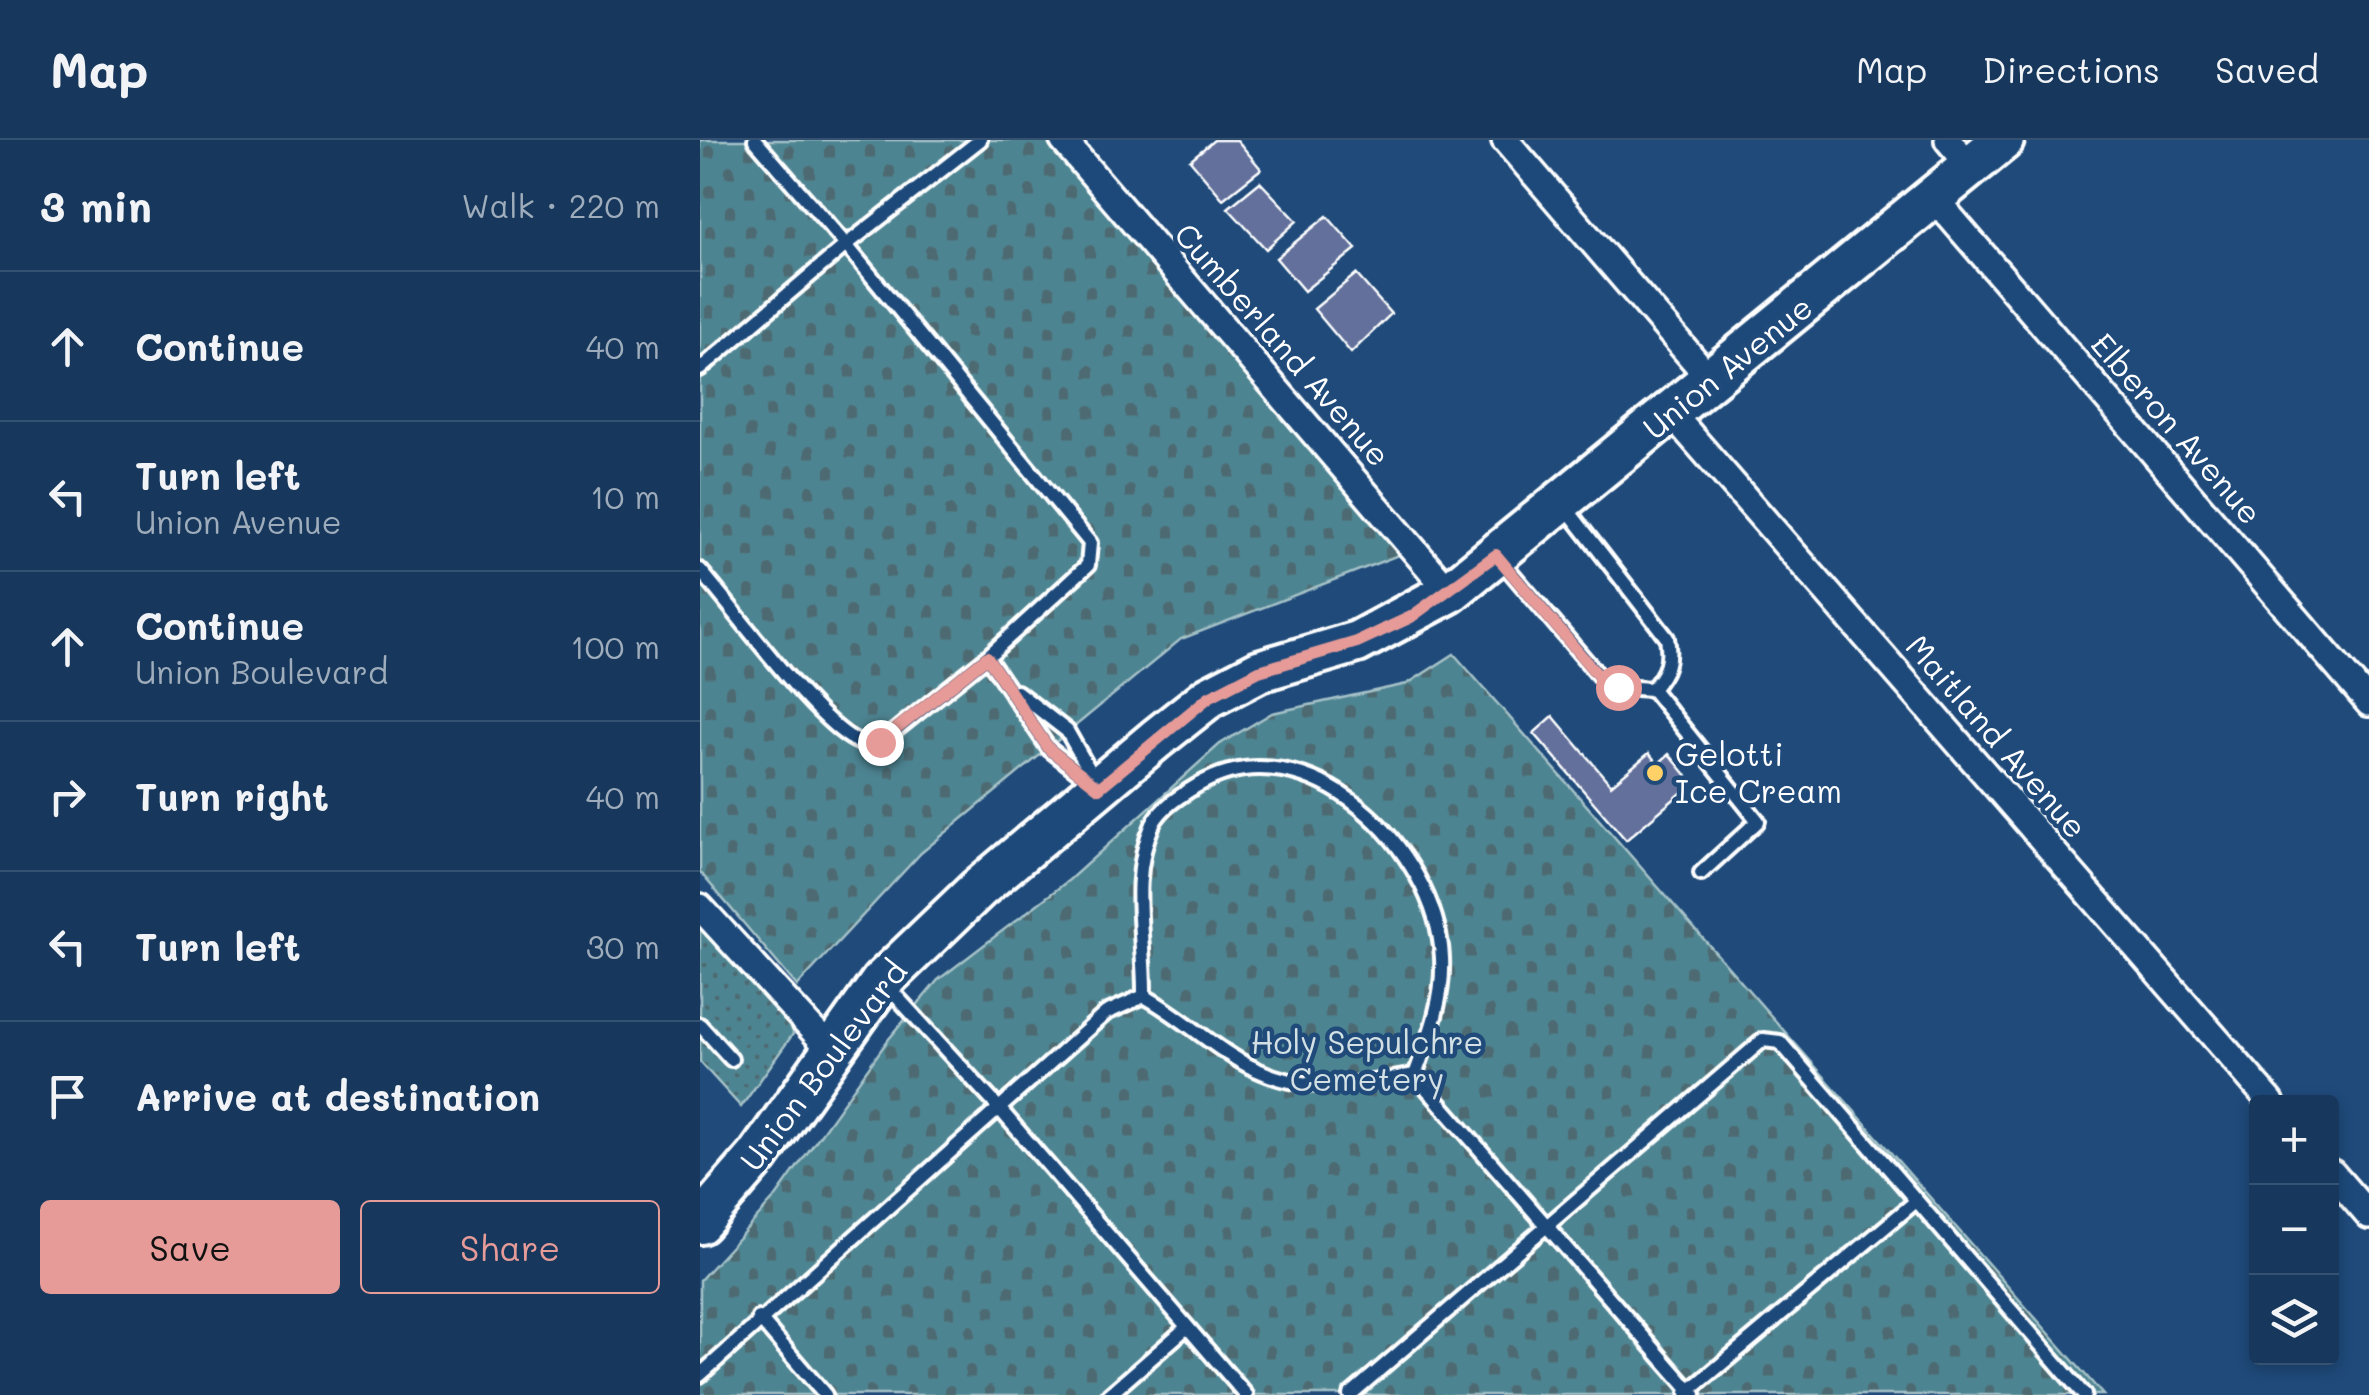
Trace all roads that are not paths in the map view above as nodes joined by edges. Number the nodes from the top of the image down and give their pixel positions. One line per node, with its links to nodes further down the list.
1 (756, 140): 8 (lane)
2 (980, 140): 8 (lane)
3 (1064, 140): 15 (street, Cumberland Avenue)
4 (1504, 140): 10 (street)
5 (2004, 140): 6 (main road, Union Avenue)
6 (1960, 153): 7 (main road, Union Avenue)
7 (1934, 198): 10 (main road, Union Avenue); 19 (street, Elberon Avenue)
8 (846, 245): 9 (lane); 16 (lane)
9 (700, 369)
10 (1713, 382): 11 (main road, Union Avenue)
11 (1672, 414): 12 (main road, Union Avenue); 29 (street, Maitland Avenue)
12 (1562, 502): 13 (main road, Union Avenue); 18 (lane)
13 (1496, 555): 15 (main road, Union Avenue); 18 (lane)
14 (700, 570): 16 (lane)
15 (1450, 592): 20 (main road, Union Boulevard)
16 (987, 657): 17 (lane)
17 (1011, 687): 20 (lane); 20 (lane)
18 (1652, 689): 21 (lane)
19 (2369, 703)
20 (1099, 788): 23 (main road, Union Boulevard)
21 (1701, 873)
22 (700, 907): 26 (street)
23 (882, 981): 26 (main road, Union Boulevard); 30 (lane)
24 (1144, 996): 28 (lane); 28 (lane); 30 (lane)
25 (700, 1026): 27 (lane)
26 (832, 1051): 34 (main road, Union Boulevard)
27 (731, 1059)
28 (1415, 1076): 35 (lane)
29 (2265, 1095)
30 (998, 1107): 36 (lane); 37 (lane)
31 (2339, 1180): 33 (street)
32 (1915, 1202): 35 (lane); 39 (lane); 44 (lane)
33 (2369, 1216)
34 (700, 1223)
35 (1546, 1225): 39 (lane); 43 (lane)
36 (759, 1318): 38 (lane); 40 (lane)
37 (1186, 1328): 41 (lane); 42 (lane)
38 (700, 1374)
39 (1690, 1393)
40 (825, 1395)
41 (1109, 1395)
42 (1246, 1395)
43 (1350, 1395)
44 (2084, 1395)

